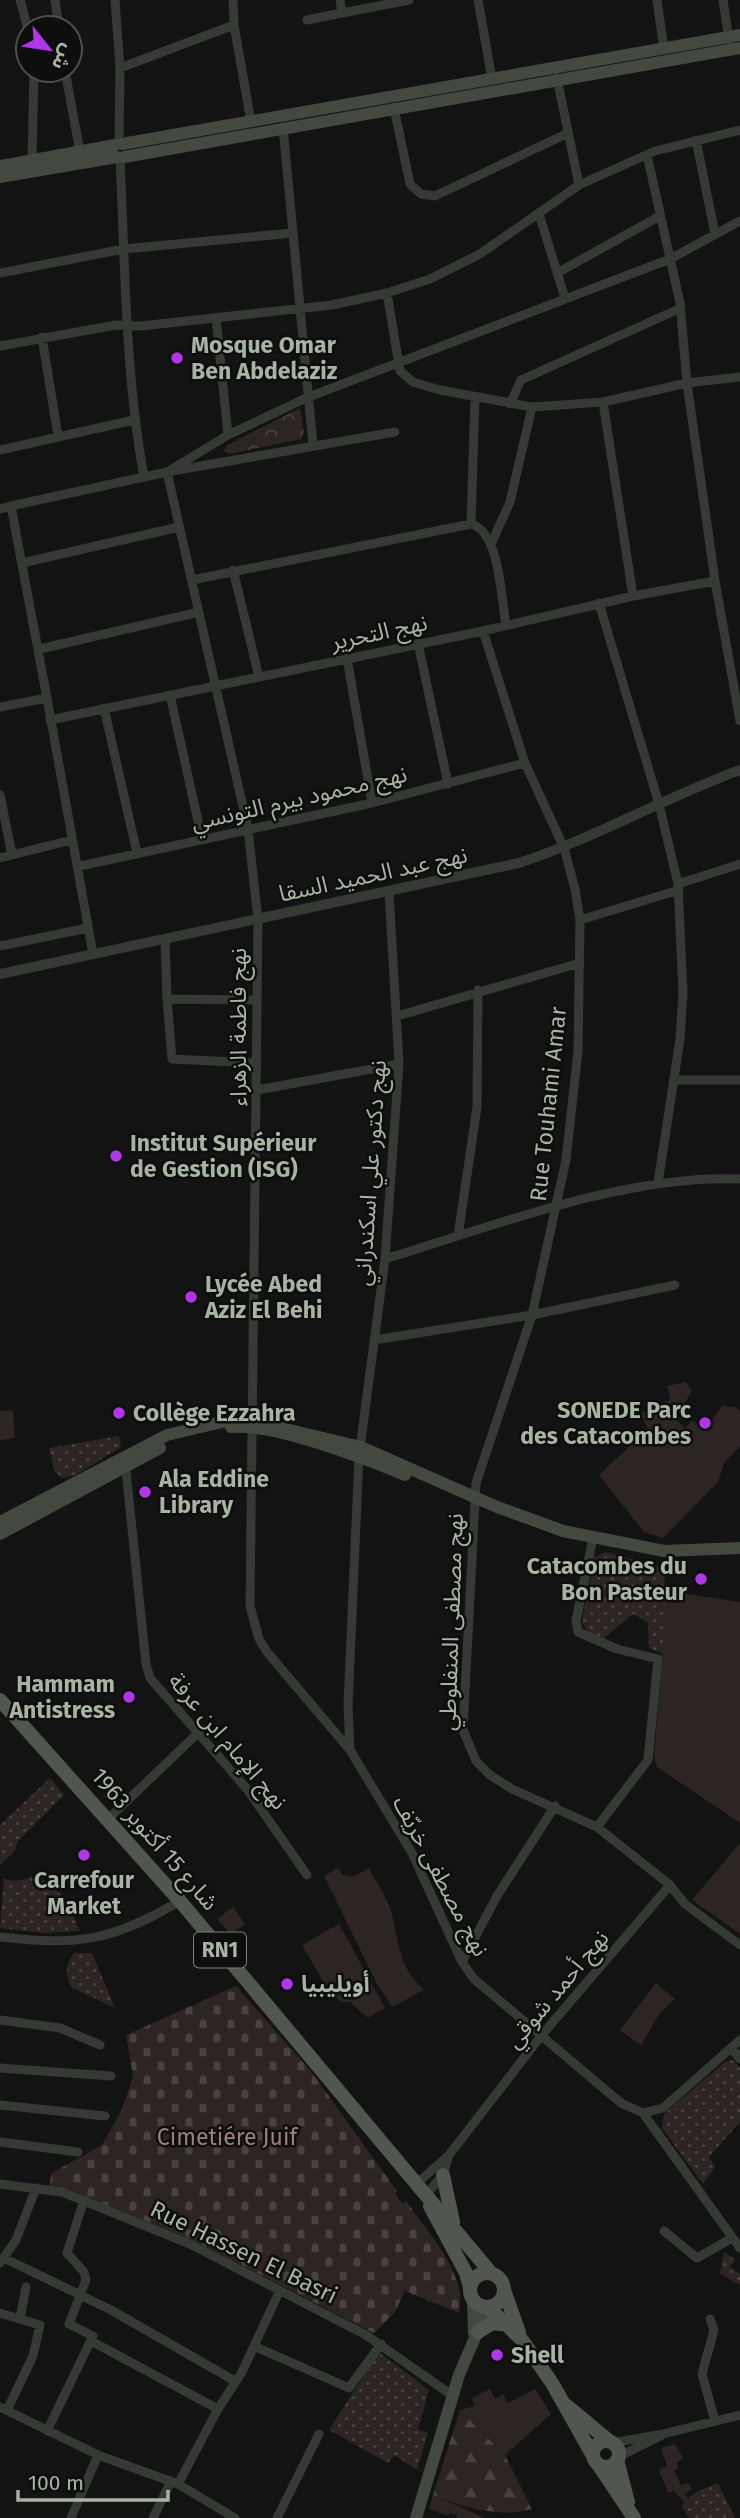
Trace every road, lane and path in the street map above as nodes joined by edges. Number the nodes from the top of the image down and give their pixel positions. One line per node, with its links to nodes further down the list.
1 (115, 0): 13 (street)
2 (233, 0): 10 (street)
3 (340, 0): 8 (street)
4 (409, 0): 8 (street)
5 (478, 0): 15 (street)
6 (657, 0): 12 (street)
7 (723, 0): 11 (street)
8 (342, 13): 9 (street)
9 (307, 20)
10 (234, 25): 13 (street); 19 (street)
11 (735, 42): 12 (main road); 14 (main road)
12 (664, 49): 15 (main road)
13 (120, 68): 24 (street)
14 (557, 78): 18 (main road); 22 (street)
15 (492, 79): 19 (main road)
16 (34, 84): 27 (street)
17 (67, 84): 25 (street)
18 (394, 107): 20 (main road); 22 (street)
19 (251, 122): 24 (main road)
20 (283, 127): 24 (main road); 34 (street)
21 (740, 130): 23 (street)
22 (568, 133): 30 (street)
23 (696, 140): 26 (street); 35 (street)
24 (119, 151): 25 (main road); 29 (main road); 36 (street)
25 (79, 152): 27 (main road)
26 (647, 155): 30 (street); 32 (street)
27 (32, 160): 28 (main road)
28 (0, 166)
29 (0, 177)
30 (579, 186): 31 (street)
31 (539, 214): 39 (street); 40 (street)
32 (660, 216): 37 (street); 39 (street)
33 (740, 221): 35 (street)
34 (292, 233): 36 (street); 43 (street)
35 (715, 234): 37 (street)
36 (124, 249): 38 (street); 45 (street)
37 (670, 259): 41 (street); 42 (street)
38 (0, 272)
39 (557, 272): 41 (street)
40 (387, 293): 43 (street); 48 (street)
41 (565, 298): 48 (street)
42 (681, 307): 50 (street); 54 (street)
43 (299, 308): 44 (street); 52 (street)
44 (216, 318): 45 (street); 58 (street)
45 (126, 326): 46 (street); 56 (street)
46 (42, 337): 47 (street); 59 (street)
47 (0, 346)
48 (396, 362): 51 (street); 52 (street)
49 (740, 377): 50 (street)
50 (687, 383): 53 (street); 72 (street)
51 (475, 397): 54 (street); 66 (street)
52 (306, 398): 58 (street); 60 (street)
53 (603, 402): 55 (street); 73 (street)
54 (510, 404): 55 (street)
55 (532, 407): 68 (street)
56 (134, 420): 59 (street); 63 (street)
57 (395, 432): 60 (street)
58 (228, 435): 62 (street)
59 (58, 436): 61 (street)
60 (313, 445): 62 (street)
61 (0, 450)
62 (167, 472): 63 (street); 67 (street, نهج فاطمة الزهراء)
63 (144, 477): 64 (street)
64 (11, 506): 65 (street); 69 (street)
65 (0, 509)
66 (471, 524): 68 (street); 70 (street)
67 (179, 527): 69 (street); 71 (street, نهج فاطمة الزهراء)
68 (492, 542): 76 (street)
69 (22, 563): 79 (street)
70 (233, 570): 71 (street); 83 (street)
71 (192, 580): 75 (street, نهج فاطمة الزهراء)
72 (715, 581): 73 (street, نهج التحرير); 82 (street)
73 (633, 596): 74 (street, نهج التحرير)
74 (599, 603): 76 (street, نهج التحرير); 96 (street)
75 (199, 612): 79 (street); 84 (street, نهج فاطمة الزهراء)
76 (506, 625): 77 (street, نهج التحرير)
77 (483, 631): 78 (street, نهج التحرير); 91 (street, Rue Touhami Amar)
78 (418, 643): 81 (street, نهج التحرير); 93 (street)
79 (40, 649): 86 (street)
80 (740, 656): 82 (street)
81 (347, 658): 83 (street, نهج التحرير); 95 (street)
82 (729, 659): 90 (street)
83 (259, 677): 84 (street, نهج التحرير)
84 (216, 685): 85 (street, نهج التحرير); 97 (street, نهج فاطمة الزهراء)
85 (170, 695): 88 (street, نهج التحرير); 98 (street)
86 (47, 698): 87 (street); 89 (street)
87 (0, 707)
88 (104, 708): 89 (street, نهج التحرير); 101 (street)
89 (50, 720): 99 (street)
90 (740, 721)
91 (526, 764): 93 (street, نهج محمود بيرم التونسي); 100 (street, Rue Touhami Amar)
92 (740, 770): 96 (street, نهج عبد الحميد السقا)
93 (448, 784): 95 (street, نهج محمود بيرم التونسي)
94 (0, 795): 102 (street)
95 (372, 803): 97 (street, نهج محمود بيرم التونسي)
96 (659, 804): 100 (street, نهج عبد الحميد السقا); 106 (street)
97 (248, 829): 98 (street, نهج محمود بيرم التونسي); 108 (street, نهج فاطمة الزهراء)
98 (202, 839): 101 (street, نهج محمود بيرم التونسي)
99 (72, 841): 102 (street); 105 (street)
100 (564, 848): 107 (street, نهج عبد الحميد السقا); 109 (street, Rue Touhami Amar)
101 (137, 853): 105 (street, نهج محمود بيرم التونسي)
102 (12, 855): 103 (street)
103 (0, 858)
104 (740, 864): 106 (street)
105 (79, 866): 110 (street)
106 (678, 887): 109 (street); 122 (street)
107 (389, 892): 108 (street, نهج عبد الحميد السقا); 119 (street, نهج دكتور علي اسكندراني)
108 (258, 920): 111 (street, نهج عبد الحميد السقا); 118 (street, نهج فاطمة الزهراء)
109 (580, 920): 114 (street, Rue Touhami Amar)
110 (88, 928): 112 (street); 113 (street)
111 (165, 939): 113 (street, نهج عبد الحميد السقا); 117 (street)
112 (0, 946)
113 (93, 954): 115 (street, نهج عبد الحميد السقا)
114 (580, 962): 116 (street); 127 (street, Rue Touhami Amar)
115 (0, 974)
116 (478, 990): 119 (street); 128 (street)
117 (167, 999): 118 (street); 120 (street)
118 (256, 1000): 120 (street, نهج فاطمة الزهراء)
119 (397, 1016): 121 (street, نهج دكتور علي اسكندراني)
120 (257, 1063): 124 (street, نهج فاطمة الزهراء)
121 (399, 1064): 124 (street); 129 (street, نهج دكتور علي اسكندراني)
122 (674, 1080): 123 (street); 126 (street)
123 (740, 1080)
124 (257, 1090): 133 (street, نهج فاطمة الزهراء)
125 (740, 1179): 126 (street)
126 (658, 1183): 127 (street)
127 (557, 1208): 128 (street); 131 (street, Rue Touhami Amar)
128 (458, 1236): 129 (street)
129 (384, 1259): 132 (street, نهج دكتور علي اسكندراني)
130 (675, 1285): 131 (street)
131 (532, 1315): 132 (street); 136 (street, Rue Touhami Amar)
132 (374, 1339): 134 (street, نهج دكتور علي اسكندراني)
133 (252, 1424): 134 (main road); 135 (main road); 144 (street, نهج فاطمة الزهراء)
134 (360, 1452): 136 (main road); 144 (street, نهج مصطفى خريّف)
135 (125, 1460): 137 (main road); 138 (main road); 143 (street, نهج الإمام ابن عرفة)
136 (475, 1499): 139 (main road); 145 (street, نهج مصطفى المنفلوطي)
137 (0, 1522)
138 (0, 1534)
139 (593, 1538): 140 (main road); 147 (street)
140 (739, 1548)
141 (0, 1691): 142 (main road, شارع 15 أكتوبر 1963 / RN1)
142 (5, 1705): 146 (main road, شارع 15 أكتوبر 1963 / RN1)
143 (197, 1734): 146 (street); 148 (street, نهج الإمام ابن عرفة)
144 (350, 1750): 153 (street, نهج مصطفى خريّف)
145 (555, 1806): 147 (street, نهج مصطفى المنفلوطي); 153 (street)
146 (108, 1819): 150 (main road, شارع 15 أكتوبر 1963 / RN1)
147 (597, 1828): 149 (street, نهج مصطفى المنفلوطي)
148 (307, 1875)
149 (670, 1885): 152 (street); 155 (street, نهج أحمد شوقي)
150 (180, 1901): 151 (street); 171 (main road, شارع 15 أكتوبر 1963 / RN1)
151 (0, 1937)
152 (740, 1945)
153 (462, 1962): 155 (street, نهج مصطفى خريّف)
154 (0, 2020): 157 (street)
155 (541, 2036): 163 (street, نهج مصطفى خريّف); 167 (street, نهج أحمد شوقي)
156 (740, 2040): 158 (street)
157 (100, 2045)
158 (732, 2048): 159 (street); 163 (street)
159 (740, 2059)
160 (0, 2068): 161 (street)
161 (111, 2076)
162 (0, 2105): 164 (street)
163 (643, 2113): 175 (street, نهج مصطفى خريّف)
164 (105, 2116)
165 (0, 2142): 166 (street)
166 (78, 2152)
167 (449, 2155): 168 (street, نهج أحمد شوقي); 171 (street)
168 (443, 2175): 171 (street, نهج أحمد شوقي); 173 (main road)
169 (0, 2184): 170 (street, Rue Hassen El Basri)
170 (36, 2188): 172 (street, Rue Hassen El Basri); 177 (street)
171 (420, 2190): 173 (main road, شارع 15 أكتوبر 1963 / RN1); 182 (main road, شارع 15 أكتوبر 1963 / RN1)
172 (84, 2200): 180 (street, Rue Hassen El Basri); 183 (street)
173 (455, 2227): 178 (main road, شارع 15 أكتوبر 1963 / RN1)
174 (664, 2231): 175 (street)
175 (732, 2238): 176 (street, نهج مصطفى خريّف)
176 (740, 2248)
177 (2, 2261): 183 (street)
178 (491, 2273): 181 (main road, RN1); 182 (main road)
179 (26, 2287): 186 (street)
180 (280, 2290): 192 (street, Rue Hassen El Basri); 193 (street)
181 (504, 2290): 184 (main road); 191 (main road, RN1)
182 (471, 2292): 184 (main road, RN1); 189 (main road)
183 (80, 2295): 190 (street); 194 (street)
184 (488, 2306): 188 (main road, RN1); 189 (main road)
185 (0, 2313): 186 (street)
186 (20, 2319): 197 (street)
187 (710, 2319): 200 (street)
188 (509, 2325): 189 (main road); 191 (main road, RN1)
189 (476, 2335): 195 (main road)
190 (93, 2336): 198 (street); 201 (street)
191 (522, 2340): 196 (main road, RN1)
192 (381, 2344): 193 (street); 195 (street, Rue Hassen El Basri)
193 (254, 2346): 194 (street)
194 (235, 2381): 198 (street)
195 (453, 2396): 214 (main road)
196 (564, 2404): 204 (main road, RN1); 207 (main road, RN1)
197 (4, 2409): 201 (street)
198 (218, 2409): 208 (street)
199 (740, 2415): 200 (street)
200 (715, 2421): 203 (street)
201 (47, 2431): 205 (street)
202 (319, 2434): 213 (street)
203 (663, 2434): 204 (street); 206 (street)
204 (611, 2442): 206 (main road, RN1); 207 (main road)
205 (98, 2455): 208 (street); 210 (street)
206 (618, 2458): 207 (main road); 209 (main road, RN1)
207 (595, 2459): 209 (main road, RN1)
208 (174, 2483): 211 (street); 212 (street)
209 (632, 2516)
210 (71, 2518)
211 (153, 2518)
212 (235, 2518)
213 (277, 2518)
214 (416, 2518)

